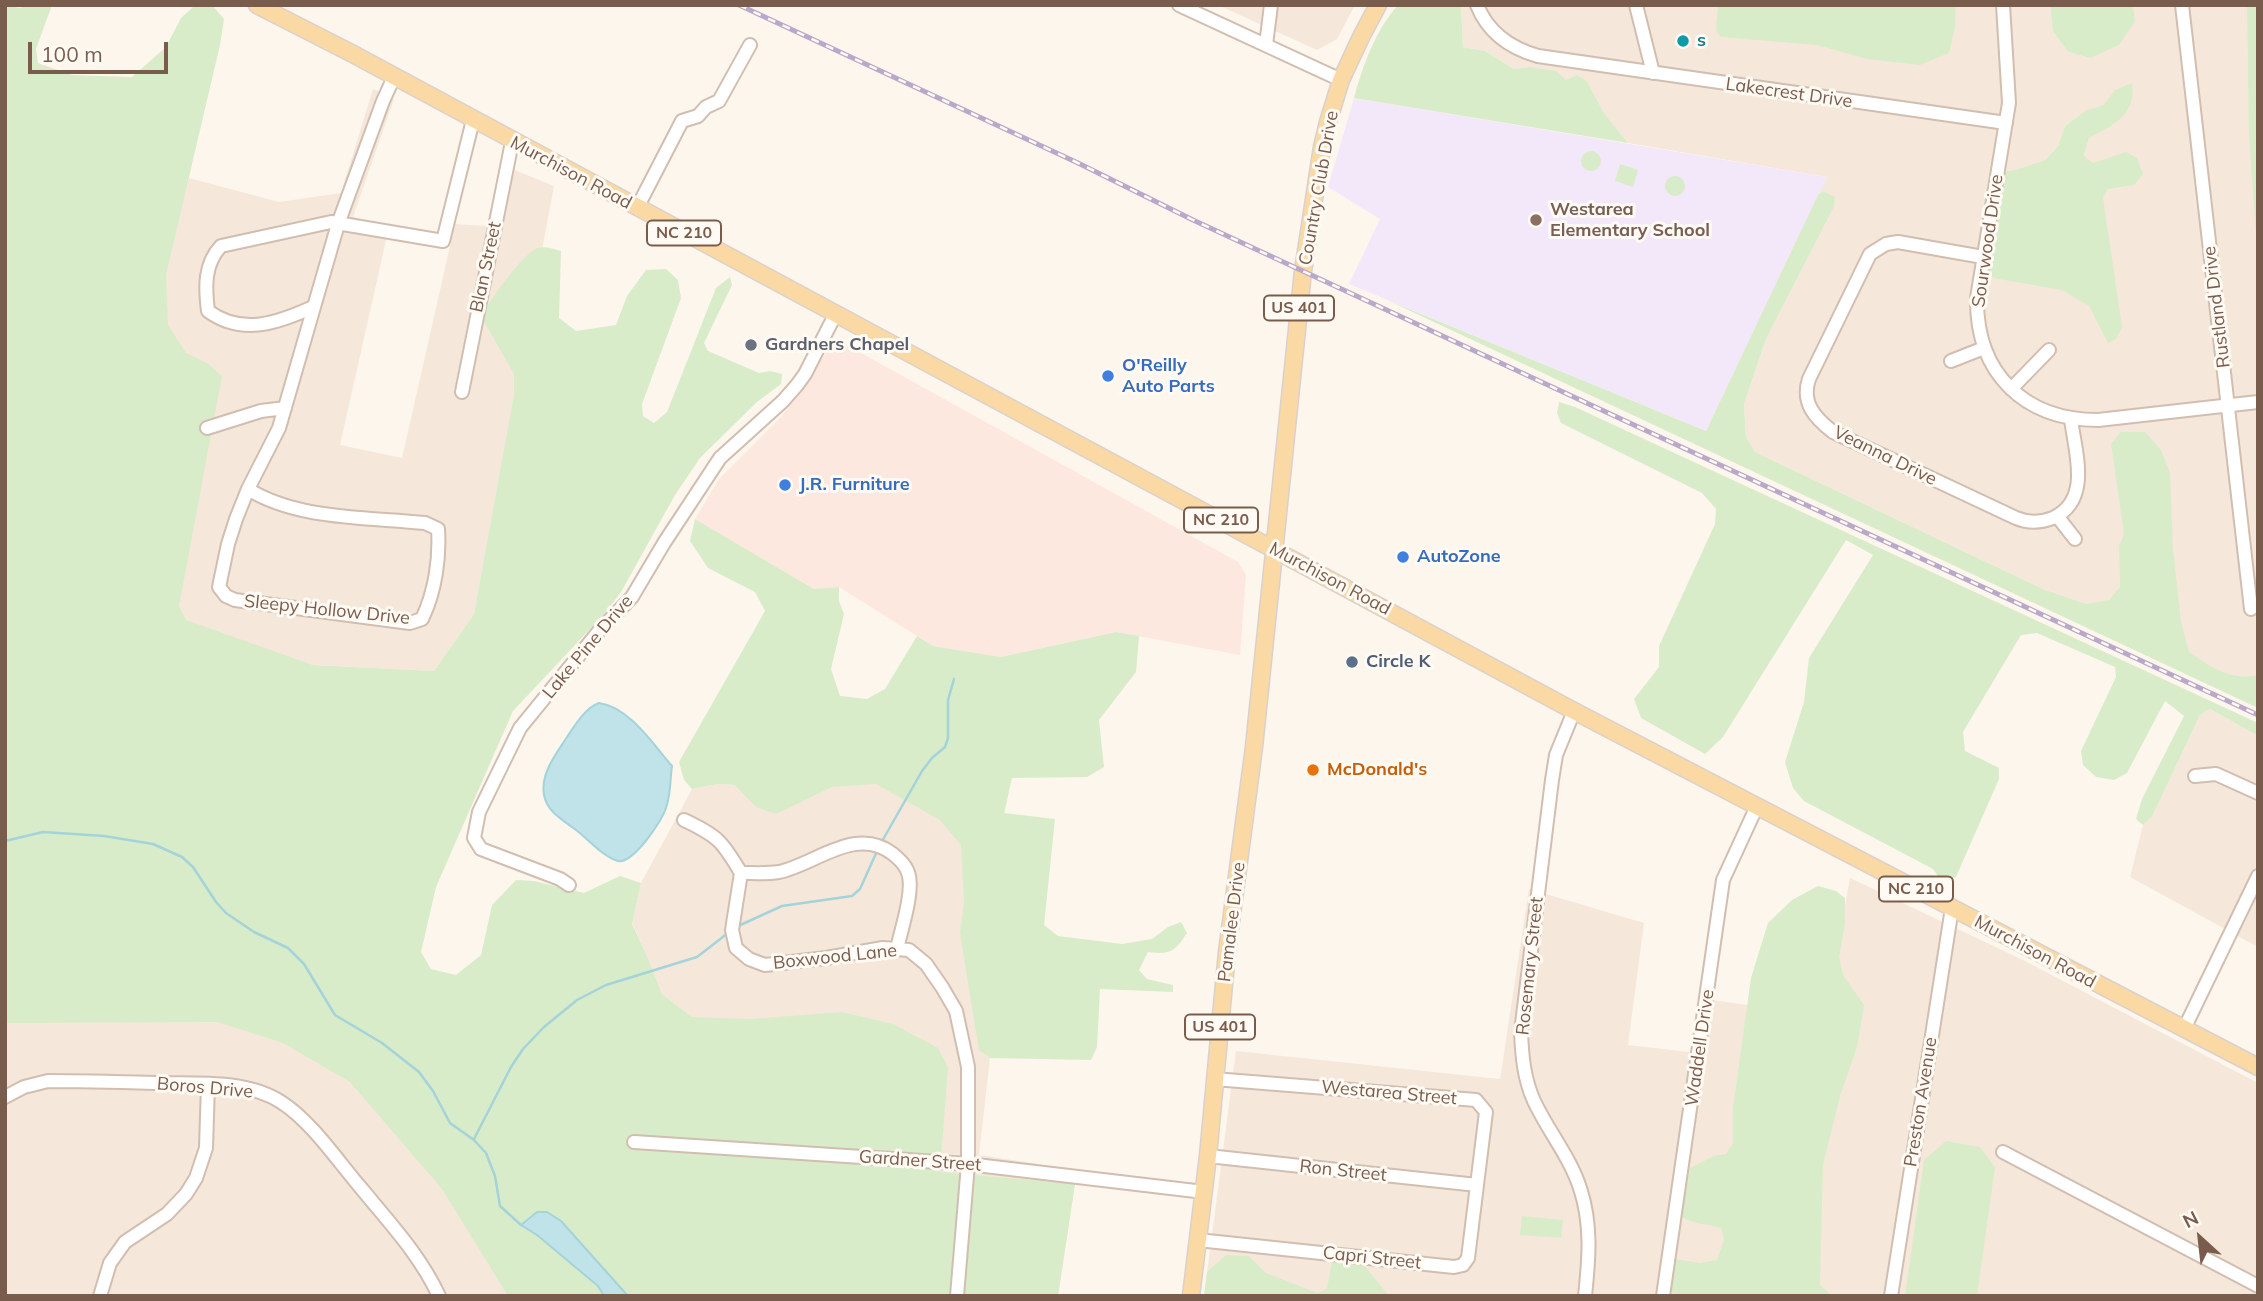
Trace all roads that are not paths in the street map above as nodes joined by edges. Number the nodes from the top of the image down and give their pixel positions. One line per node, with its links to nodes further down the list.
1 (257, 5): 12 (main road, Murchison Road / NC 210)
2 (1271, 5): 10 (street)
3 (1378, 5): 13 (main road, Country Club Drive / US 401)
4 (1477, 5): 11 (street, Lakecrest Drive)
5 (1636, 5): 11 (street)
6 (2003, 5): 15 (street)
7 (2182, 5): 28 (street, Rustland Drive)
8 (1186, 7): 10 (street)
9 (750, 45): 17 (street)
10 (1266, 45): 13 (street)
11 (1653, 73): 15 (street, Lakecrest Drive)
12 (394, 77): 14 (main road, Murchison Road / NC 210); 18 (street, Sleepy Hollow Drive)
13 (1341, 80): 35 (main road, Country Club Drive / US 401)
14 (472, 120): 16 (main road, Murchison Road / NC 210); 18 (street)
15 (2006, 123): 19 (street, Sourwood Drive)
16 (512, 142): 17 (main road, Murchison Road / NC 210); 26 (street, Blan Street)
17 (637, 208): 21 (main road, Murchison Road / NC 210)
18 (338, 224): 20 (street, Sleepy Hollow Drive); 20 (street)
19 (1983, 257): 22 (street, Sourwood Drive); 33 (street, Veanna Drive)
20 (313, 307): 29 (street, Sleepy Hollow Drive)
21 (835, 315): 35 (main road, Murchison Road / NC 210); 44 (street, Lake Pine Drive)
22 (1984, 348): 24 (street); 25 (street, Sourwood Drive)
23 (2049, 350): 25 (street)
24 (1951, 361)
25 (2011, 389): 30 (street, Sourwood Drive)
26 (462, 392)
27 (2258, 402): 28 (street, Sourwood Drive)
28 (2228, 406): 30 (street, Sourwood Drive); 36 (street, Rustland Drive)
29 (285, 408): 31 (street); 32 (street, Sleepy Hollow Drive)
30 (2071, 419): 33 (street)
31 (207, 428)
32 (248, 489): 32 (street, Sleepy Hollow Drive)
33 (2057, 516): 34 (street)
34 (2075, 539)
35 (1273, 548): 37 (main road, Murchison Road / NC 210); 49 (main road, Pamalee Drive / US 401)
36 (2251, 609)
37 (1574, 711): 40 (main road, Murchison Road / NC 210); 64 (street, Rosemary Street)
38 (2195, 776): 39 (street)
39 (2258, 793)
40 (1757, 806): 45 (main road, Murchison Road / NC 210); 65 (street, Waddell Drive)
41 (684, 820): 42 (street)
42 (741, 873): 46 (street, Boxwood Lane); 46 (street)
43 (2258, 876): 47 (street)
44 (569, 885)
45 (1952, 908): 47 (main road, Murchison Road / NC 210); 66 (street, Preston Avenue)
46 (897, 950): 55 (street, Boxwood Lane)
47 (2184, 1029): 48 (main road, Murchison Road / NC 210)
48 (2258, 1067)
49 (1214, 1079): 54 (main road, Pamalee Drive / US 401); 56 (street, Westarea Street)
50 (208, 1084): 51 (street, Boros Drive); 60 (street); 61 (street, Boros Drive)
51 (5, 1097)
52 (634, 1142): 55 (street, Gardner Street)
53 (2003, 1152): 59 (street)
54 (1208, 1156): 56 (street, Ron Street); 57 (main road, Pamalee Drive / US 401)
55 (968, 1164): 57 (street, Gardner Street); 62 (street, Boxwood Lane)
56 (1477, 1185): 58 (street, Capri Street)
57 (1204, 1192): 58 (main road, Pamalee Drive / US 401)
58 (1198, 1240): 63 (main road, Pamalee Drive / US 401)
59 (2258, 1286)
60 (100, 1296)
61 (439, 1296)
62 (957, 1296)
63 (1191, 1296)
64 (1584, 1296)
65 (1663, 1296)
66 (1891, 1296)

